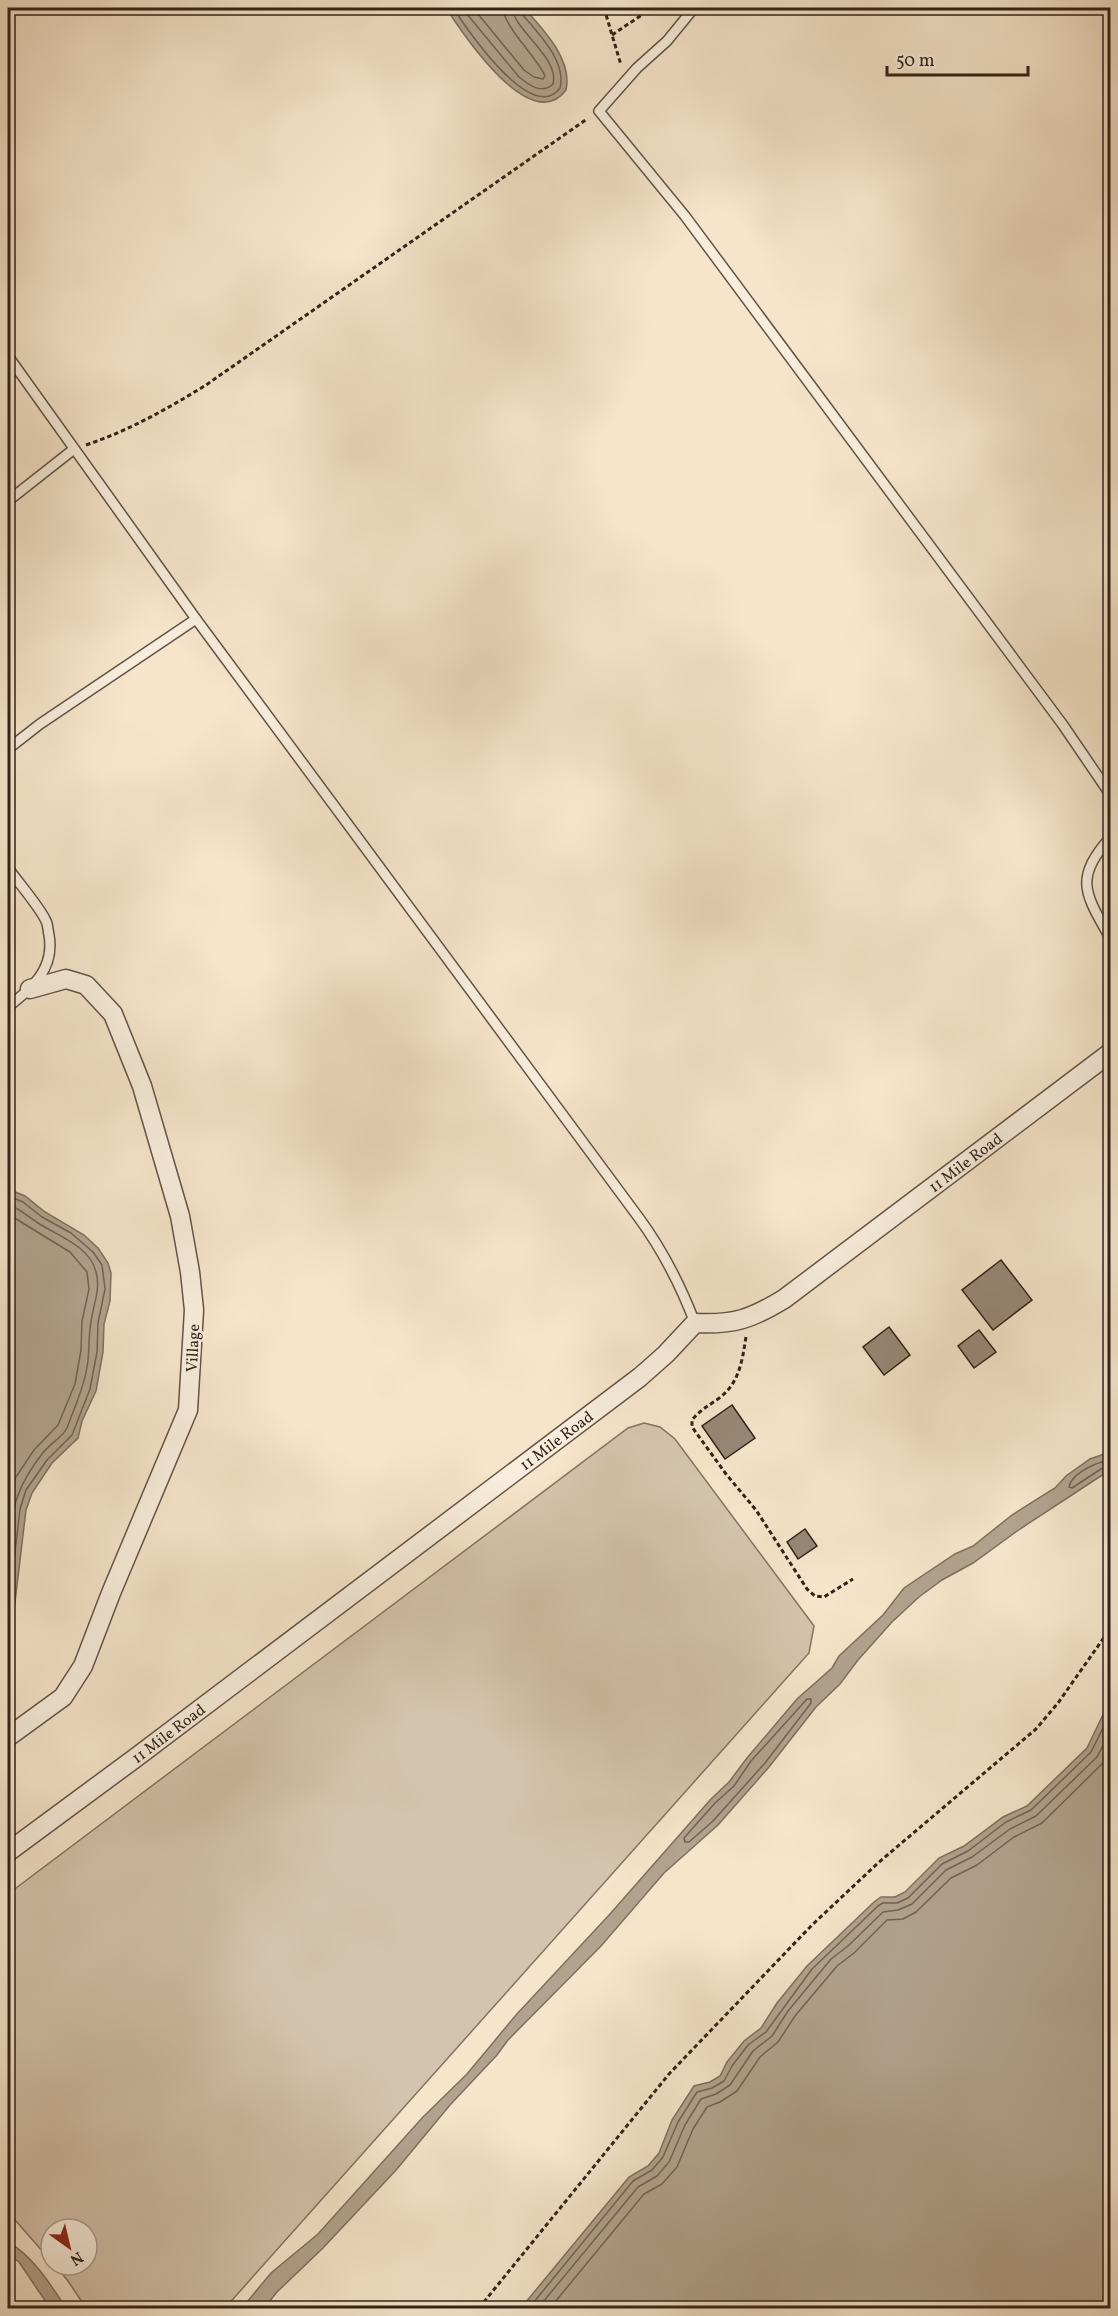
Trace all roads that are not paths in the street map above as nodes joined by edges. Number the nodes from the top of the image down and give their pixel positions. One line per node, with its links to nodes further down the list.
1 (694, 8): 7 (lane)
2 (8, 356): 3 (lane)
3 (74, 449): 4 (lane); 5 (lane)
4 (8, 501)
5 (195, 619): 6 (lane); 14 (lane)
6 (8, 749)
7 (1110, 794)
8 (1110, 838): 10 (lane)
9 (8, 868): 11 (lane)
10 (1110, 938)
11 (30, 989): 12 (lane); 15 (street, Village)
12 (8, 1007)
13 (1110, 1053): 14 (street, 11 Mile Road)
14 (695, 1323): 16 (street, 11 Mile Road)
15 (8, 1737)
16 (8, 1852)

